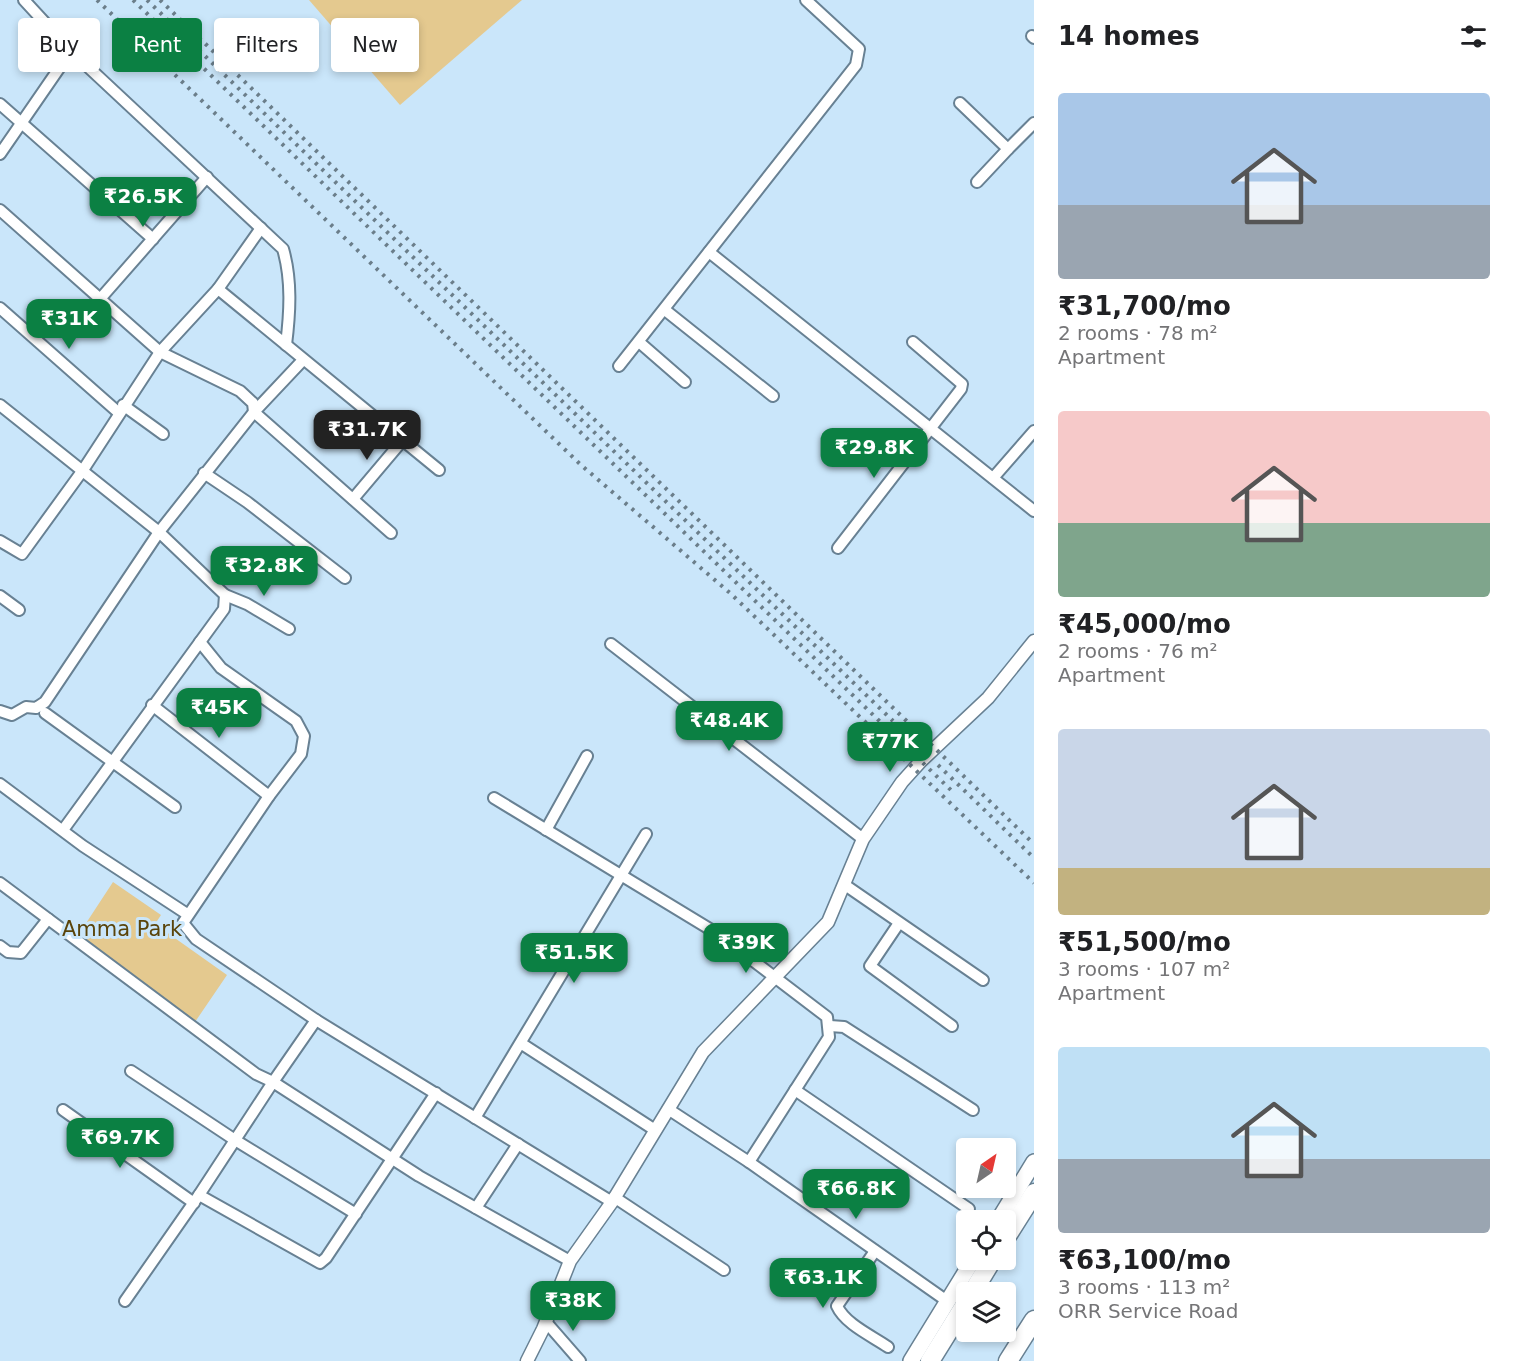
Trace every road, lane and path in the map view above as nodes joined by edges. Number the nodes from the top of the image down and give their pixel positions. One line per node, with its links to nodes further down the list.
1 (24, 0): 3 (street)
2 (806, 0): 17 (street)
3 (40, 18)
4 (57, 72): 8 (street)
5 (93, 72): 12 (street)
6 (960, 103): 10 (street)
7 (0, 104): 8 (street)
8 (24, 123): 11 (street); 16 (street)
9 (1034, 123): 10 (street)
10 (1008, 149): 13 (street)
11 (0, 154)
12 (207, 177): 15 (street); 16 (street)
13 (977, 182)
14 (0, 210): 19 (street)
15 (261, 228): 18 (street); 24 (street)
16 (153, 239): 19 (street)
17 (709, 252): 21 (street); 34 (street)
18 (219, 289): 24 (street); 25 (street)
19 (100, 299): 25 (street)
20 (0, 308): 31 (street)
21 (665, 310): 22 (street); 29 (street)
22 (639, 342): 27 (street); 28 (street)
23 (913, 342): 34 (street)
24 (286, 345): 26 (street)
25 (160, 352): 31 (street); 32 (street)
26 (303, 360): 32 (street); 37 (street)
27 (619, 366)
28 (685, 382)
29 (773, 396)
30 (4, 408): 33 (street); 38 (street)
31 (121, 409): 36 (street); 38 (street)
32 (254, 412): 40 (street); 42 (street)
33 (0, 422)
34 (932, 428): 41 (street); 47 (street)
35 (1034, 431): 41 (street)
36 (163, 434)
37 (402, 441): 39 (street); 42 (street)
38 (83, 470): 44 (street); 46 (street)
39 (439, 470)
40 (204, 473): 44 (street); 48 (street)
41 (993, 478): 43 (street)
42 (353, 500): 45 (street)
43 (1034, 511)
44 (159, 532): 49 (street); 57 (street)
45 (391, 533)
46 (0, 541)
47 (838, 548)
48 (345, 578)
49 (225, 595): 52 (street); 54 (street)
50 (0, 596): 51 (street)
51 (19, 610)
52 (289, 629)
53 (1034, 641): 68 (street)
54 (200, 642): 56 (street); 62 (street)
55 (611, 644): 68 (street)
56 (152, 705): 60 (street); 62 (street)
57 (0, 711)
58 (45, 713): 60 (street)
59 (587, 756): 66 (street)
60 (112, 761): 64 (street); 65 (street)
61 (0, 784): 65 (street)
62 (268, 796): 72 (street)
63 (494, 798): 66 (street)
64 (175, 807)
65 (63, 830): 72 (street)
66 (546, 830): 69 (street)
67 (646, 834): 69 (street)
68 (863, 839): 71 (street)
69 (622, 876): 76 (street); 81 (street)
70 (0, 883): 73 (street)
71 (845, 885): 74 (street); 76 (street)
72 (187, 914): 78 (street)
73 (48, 919): 75 (street); 83 (street)
74 (899, 923): 77 (street); 80 (street)
75 (0, 946)
76 (774, 977): 79 (street); 86 (street)
77 (983, 980)
78 (316, 1020): 83 (street); 85 (street)
79 (830, 1026): 84 (street); 88 (street)
80 (952, 1026)
81 (522, 1044): 89 (street); 90 (street)
82 (131, 1071): 91 (street)
83 (273, 1082): 91 (street); 93 (street)
84 (795, 1090): 94 (street); 100 (street)
85 (436, 1093): 89 (street); 93 (street)
86 (668, 1109): 90 (street); 94 (street)
87 (63, 1110): 97 (street)
88 (973, 1110)
89 (476, 1118): 92 (street)
90 (655, 1130): 98 (street)
91 (235, 1140): 97 (street); 102 (street)
92 (518, 1144): 98 (street); 99 (street)
93 (392, 1159): 99 (street); 102 (street)
94 (749, 1162): 104 (street)
95 (1034, 1162): 101 (main road)
96 (1034, 1193): 103 (highway)
97 (197, 1199): 102 (street); 108 (street)
98 (613, 1199): 105 (street); 106 (street)
99 (476, 1208): 105 (street)
100 (969, 1209)
101 (1005, 1210)
102 (356, 1214)
103 (1016, 1222)
104 (875, 1251): 109 (street); 113 (street)
105 (570, 1261): 112 (street)
106 (724, 1270)
107 (967, 1270): 109 (main road)
108 (125, 1301)
109 (947, 1301): 116 (main road)
110 (956, 1319): 117 (highway)
111 (1034, 1320): 118 (highway)
112 (546, 1322): 114 (street); 115 (street)
113 (888, 1347)
114 (527, 1361)
115 (580, 1361)
116 (911, 1361)
117 (930, 1361)
118 (1008, 1361)

